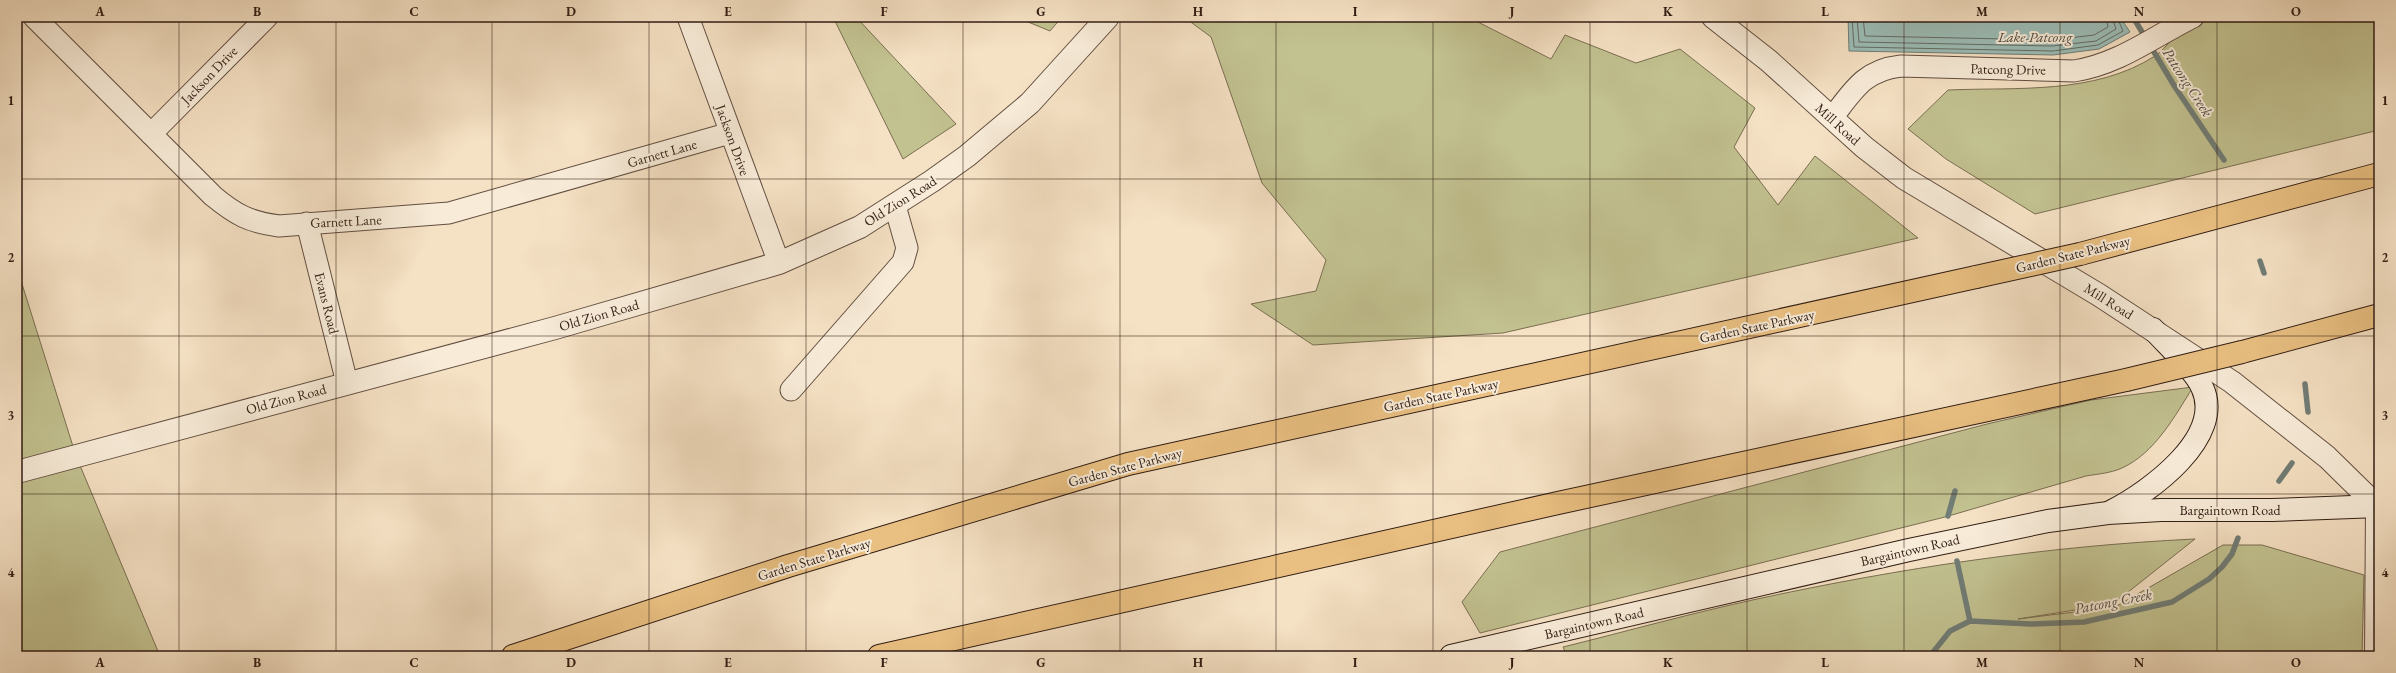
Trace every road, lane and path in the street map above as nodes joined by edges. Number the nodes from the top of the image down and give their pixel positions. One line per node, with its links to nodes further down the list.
1 (34, 17): 9 (street, Garnett Lane)
2 (267, 17): 9 (street, Jackson Drive)
3 (688, 17): 8 (street, Jackson Drive)
4 (1108, 17): 11 (street, Old Zion Road)
5 (1713, 17): 7 (street, Mill Road)
6 (2193, 17): 7 (street, Patcong Drive)
7 (1832, 118): 15 (street, Mill Road)
8 (730, 133): 12 (street, Garnett Lane); 13 (street, Jackson Drive)
9 (151, 134): 12 (street, Garnett Lane)
10 (2379, 174): 22 (highway, Garden State Parkway, bridge)
11 (895, 206): 13 (street, Old Zion Road); 17 (street)
12 (307, 223): 16 (street, Evans Road)
13 (779, 263): 16 (street, Old Zion Road)
14 (2379, 315): 23 (highway, bridge)
15 (2153, 329): 19 (street, Mill Road); 20 (street)
16 (347, 383): 18 (street, Old Zion Road)
17 (791, 390)
18 (17, 472)
19 (2378, 506): 20 (street, Bargaintown Road); 25 (street)
20 (2108, 513): 24 (street, Bargaintown Road)
21 (2379, 648): 25 (street)
22 (513, 656)
23 (879, 656)
24 (1451, 656)
25 (2377, 656)

